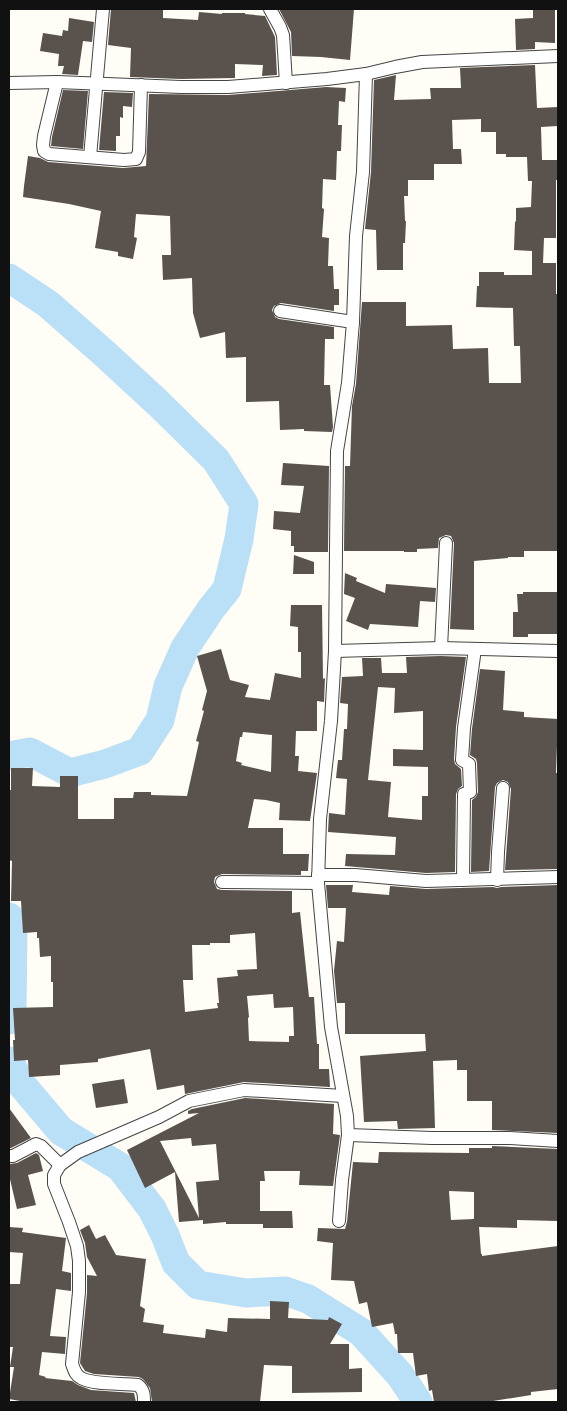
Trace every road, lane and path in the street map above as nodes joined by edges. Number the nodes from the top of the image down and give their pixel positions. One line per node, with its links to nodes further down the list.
1 (103, 9): 8 (street)
2 (270, 9): 7 (street)
3 (558, 56): 4 (street)
4 (366, 74): 7 (street); 12 (street)
5 (57, 82): 6 (street); 8 (street); 10 (street)
6 (9, 83)
7 (286, 83): 9 (street)
8 (96, 84): 9 (street); 10 (street)
9 (141, 85): 10 (street)
10 (90, 157)
11 (280, 311): 12 (street)
12 (353, 322): 16 (street)
13 (446, 543): 14 (street)
14 (441, 648): 15 (street); 16 (street)
15 (475, 649): 17 (street); 21 (street)
16 (335, 651): 20 (street)
17 (558, 651)
18 (503, 788): 22 (street)
19 (558, 877): 22 (street)
20 (318, 879): 21 (street); 23 (street); 24 (street)
21 (464, 880): 22 (street)
22 (497, 880)
23 (222, 882)
24 (343, 1096): 25 (street); 28 (street)
25 (348, 1135): 26 (street); 29 (street)
26 (558, 1141)
27 (9, 1156): 28 (street)
28 (60, 1165): 30 (street)
29 (339, 1220)
30 (144, 1402)

